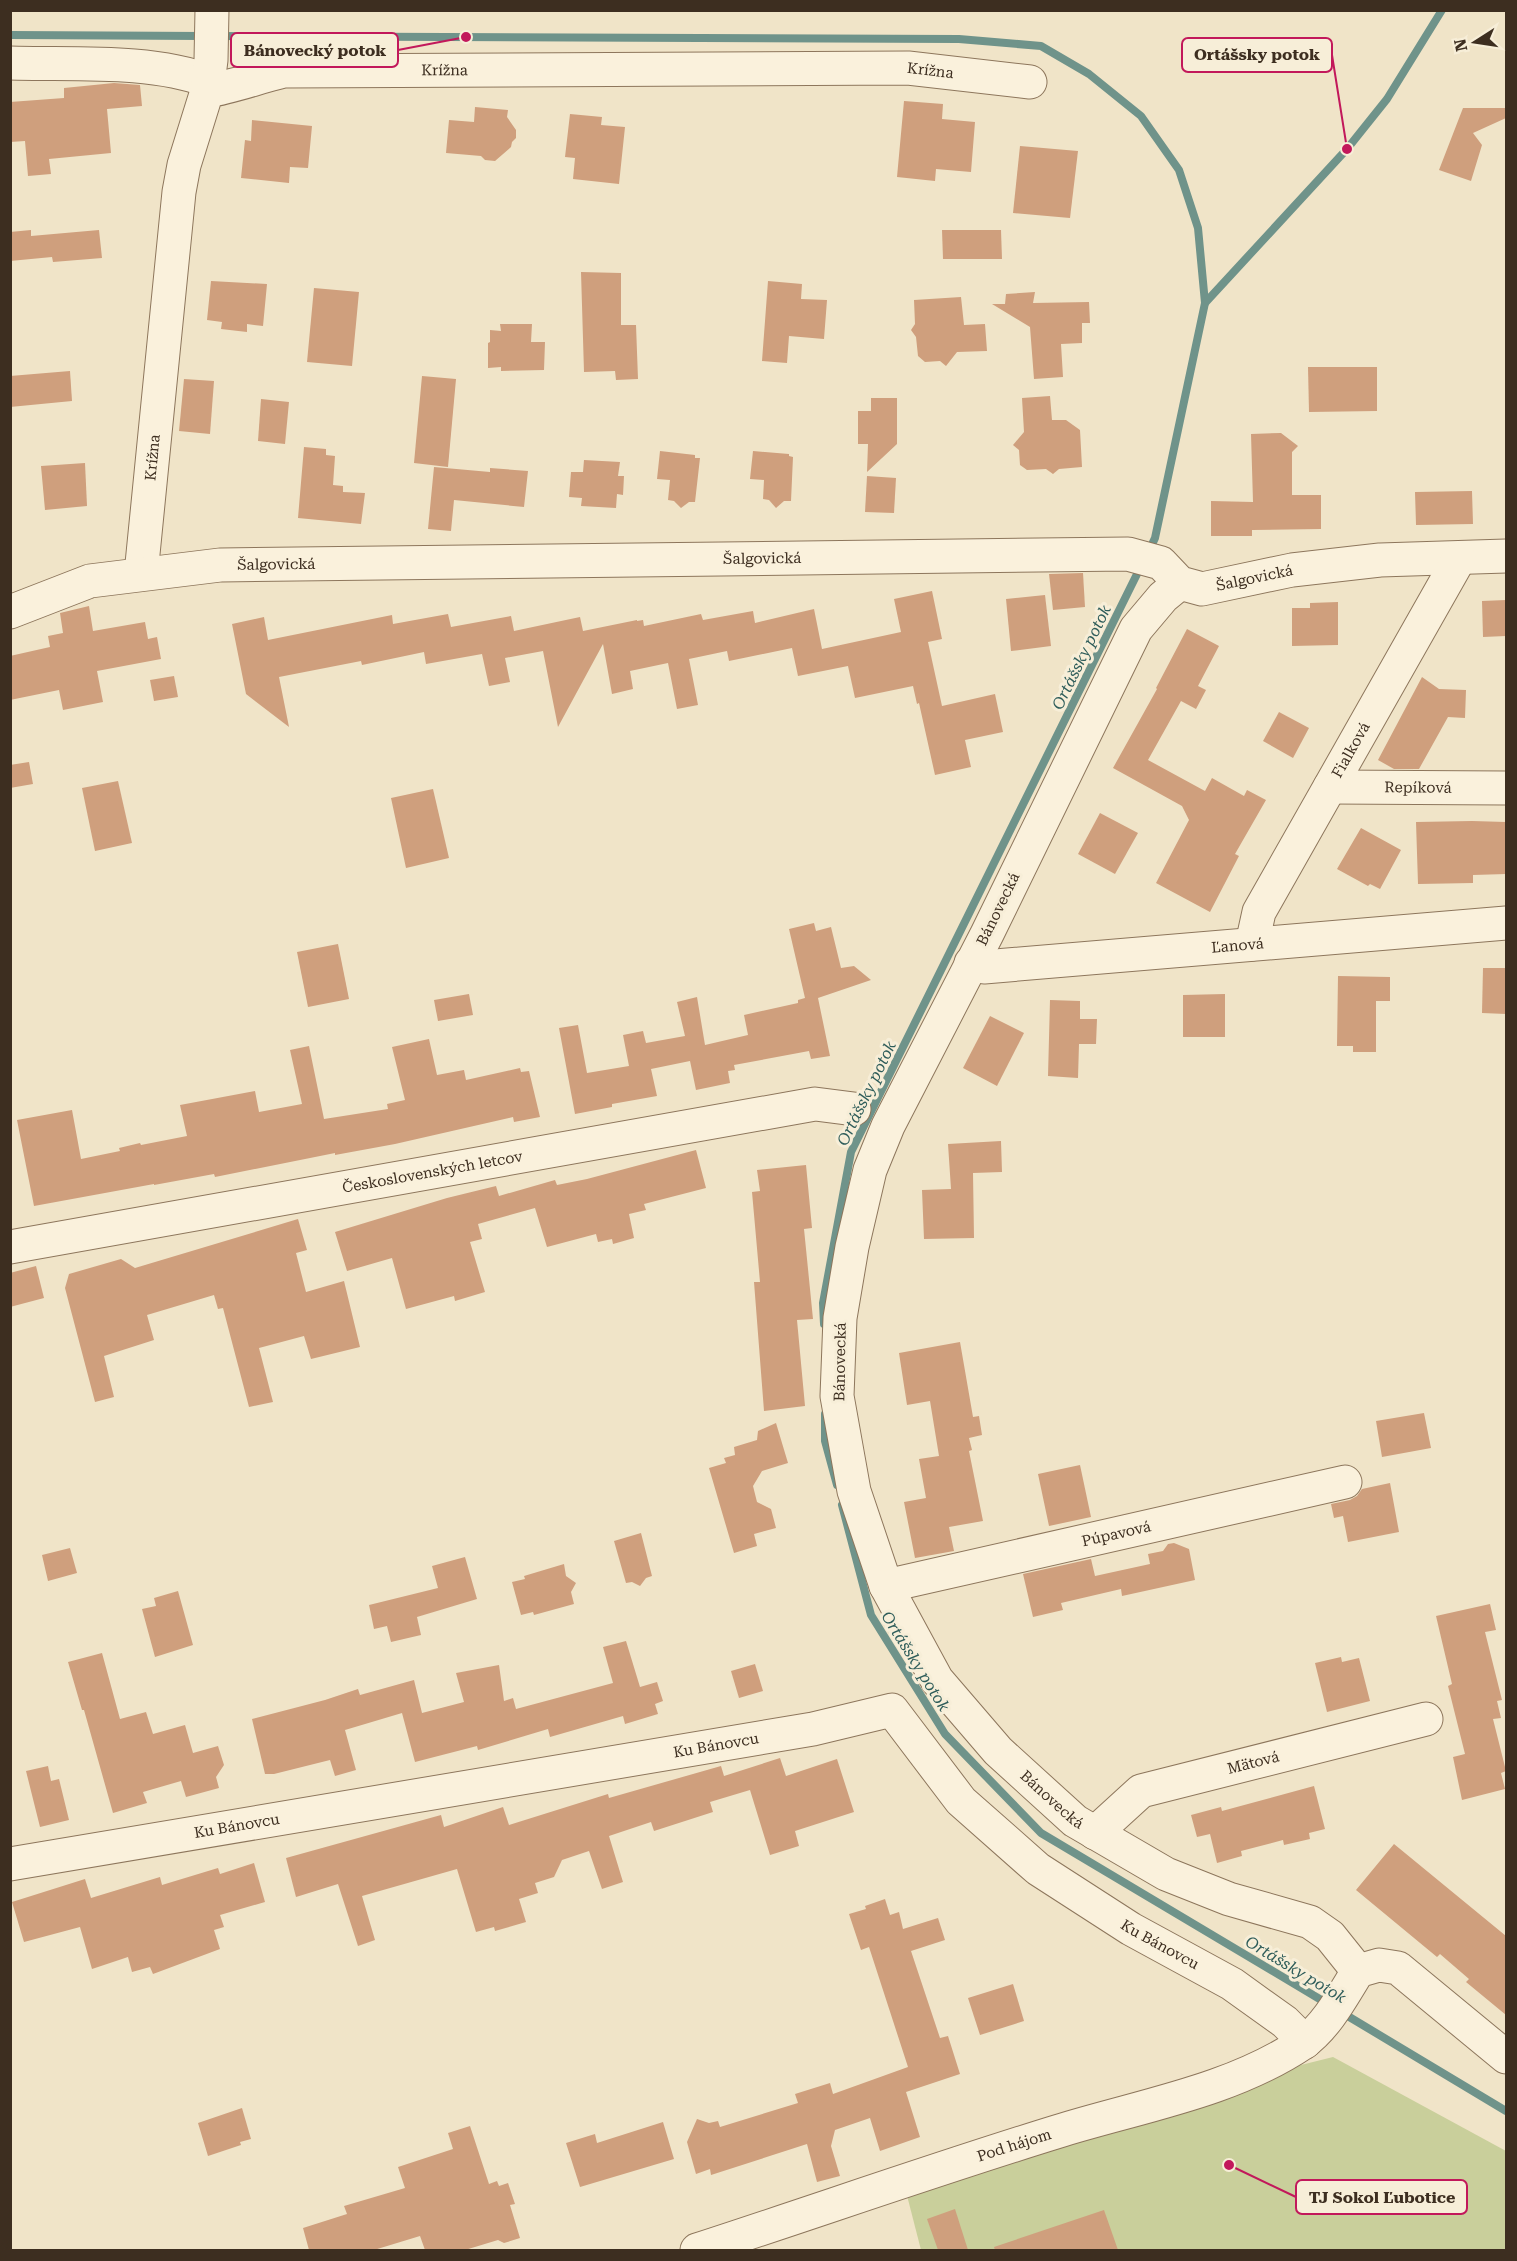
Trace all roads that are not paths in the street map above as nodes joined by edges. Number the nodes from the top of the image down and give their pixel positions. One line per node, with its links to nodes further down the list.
1 (212, 17): 3 (street)
2 (10, 63): 3 (street)
3 (209, 77): 4 (street, Krížna); 8 (street, Krížna)
4 (1030, 82)
5 (1506, 556): 6 (street, Šalgovická)
6 (1459, 559): 7 (street, Šalgovická); 10 (street, Fialková)
7 (1171, 573): 8 (street, Šalgovická); 14 (street, Bánovecká)
8 (141, 574): 9 (street, Šalgovická)
9 (10, 612)
10 (1330, 787): 11 (street, Repíková); 13 (street, Fialková)
11 (1506, 788)
12 (1506, 923): 13 (street, Ľanová)
13 (1252, 944): 14 (street, Ľanová)
14 (971, 963): 18 (street, Bánovecká)
15 (854, 1109): 16 (street, Československých letcov)
16 (10, 1247)
17 (1345, 1482): 18 (street, Púpavová)
18 (886, 1586): 20 (street, Bánovecká)
19 (1426, 1719): 20 (street, Mätová)
20 (1095, 1833): 22 (street, Bánovecká)
21 (10, 1864): 23 (street, Ku Bánovcu)
22 (1352, 1980): 23 (street); 24 (street)
23 (1313, 2034): 25 (street, Pod hájom)
24 (1506, 2057)
25 (697, 2250)

